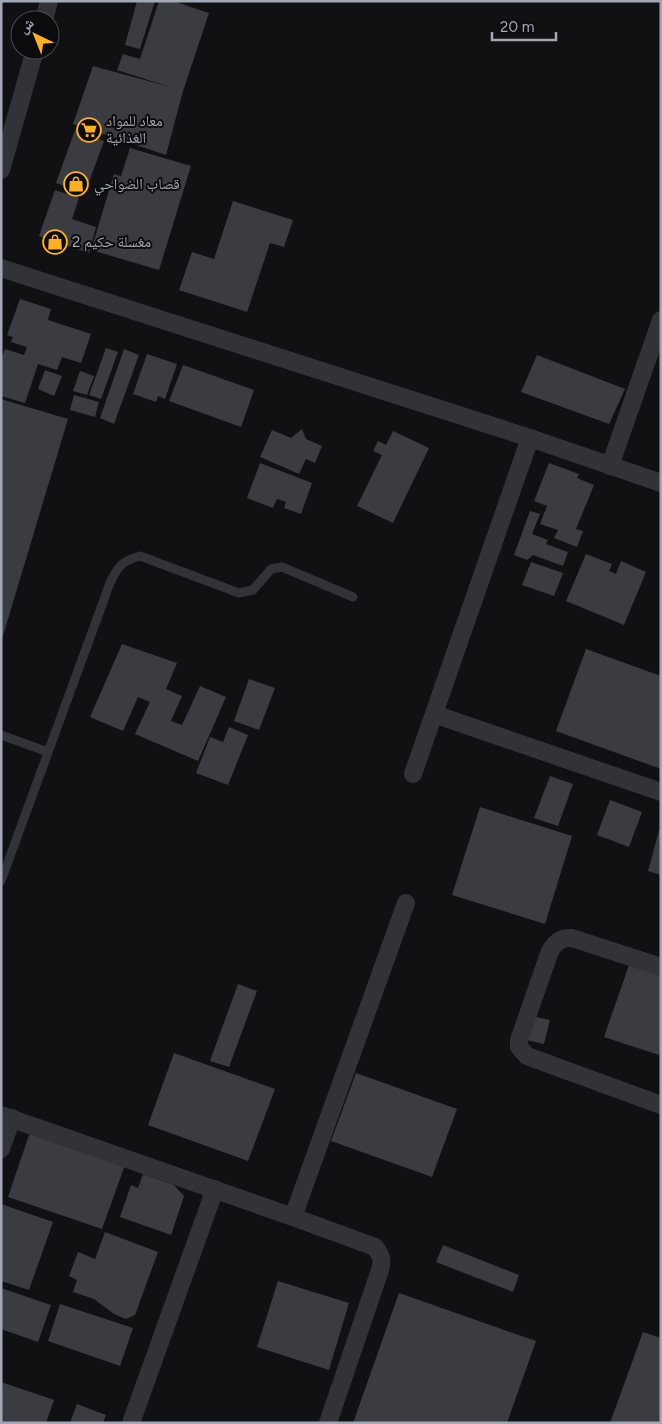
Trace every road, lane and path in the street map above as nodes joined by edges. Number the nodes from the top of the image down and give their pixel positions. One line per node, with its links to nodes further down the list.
1 (32, 60): 2 (street)
2 (1, 170)
3 (1, 268): 5 (street)
4 (661, 320): 6 (street)
5 (530, 438): 6 (street); 9 (street)
6 (610, 466): 7 (street)
7 (661, 483)
8 (352, 597): 11 (lane)
9 (434, 714): 12 (street); 13 (street)
10 (1, 736): 11 (lane)
11 (48, 752): 14 (lane)
12 (413, 774)
13 (661, 792)
14 (1, 881)
15 (406, 903): 21 (street)
16 (661, 967): 17 (street)
17 (661, 1105)
18 (6, 1116): 19 (street); 20 (street)
19 (1, 1149)
20 (215, 1189): 21 (street); 22 (street)
21 (293, 1217): 23 (street)
22 (131, 1423)
23 (328, 1423)

